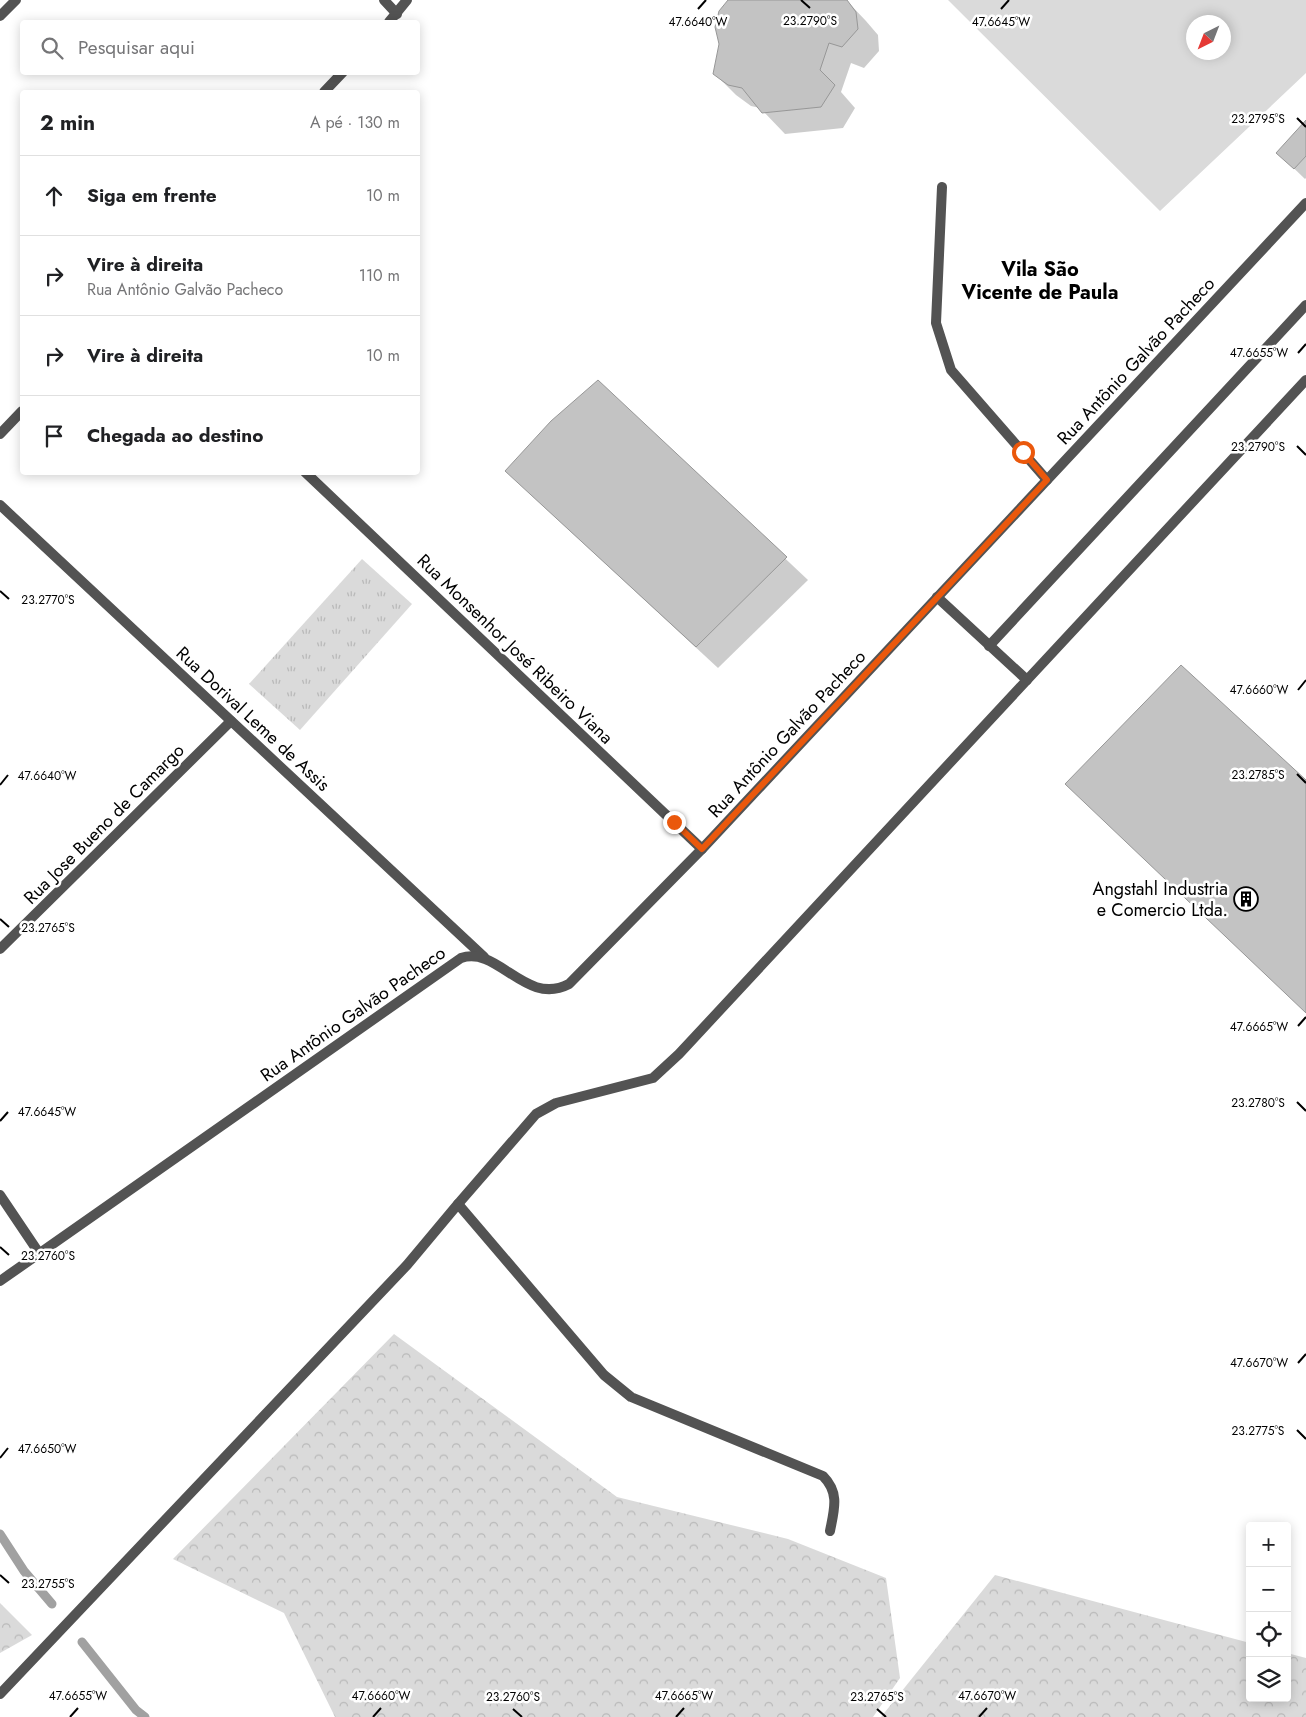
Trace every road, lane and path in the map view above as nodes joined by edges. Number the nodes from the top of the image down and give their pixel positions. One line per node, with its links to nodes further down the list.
1 (16, 0): 5 (street)
2 (384, 0): 4 (street)
3 (407, 0): 4 (street)
4 (396, 14): 6 (street)
5 (0, 16)
6 (391, 20)
7 (340, 75): 8 (street)
8 (326, 90)
9 (942, 187): 16 (street)
10 (1306, 203): 16 (street, Rua Antônio Galvão Pacheco)
11 (1306, 305): 19 (street)
12 (1306, 380): 20 (street)
13 (20, 413): 14 (street)
14 (0, 434)
15 (309, 475): 22 (street, Rua Monsenhor José Ribeiro Viana)
16 (1047, 480): 18 (street, Rua Antônio Galvão Pacheco)
17 (0, 506): 21 (street, Rua Dorival Leme de Assis)
18 (937, 597): 19 (street); 22 (street, Rua Antônio Galvão Pacheco)
19 (989, 646): 20 (street)
20 (1027, 680): 26 (street)
21 (232, 721): 23 (street, Rua Jose Bueno de Camargo); 24 (street, Rua Dorival Leme de Assis)
22 (702, 849): 24 (street, Rua Antônio Galvão Pacheco)
23 (0, 949)
24 (484, 957): 27 (street, Rua Antônio Galvão Pacheco)
25 (0, 1194): 27 (street)
26 (458, 1204): 29 (street); 30 (street)
27 (39, 1253): 28 (street, Rua Antônio Galvão Pacheco)
28 (0, 1281)
29 (830, 1531)
30 (0, 1694)

